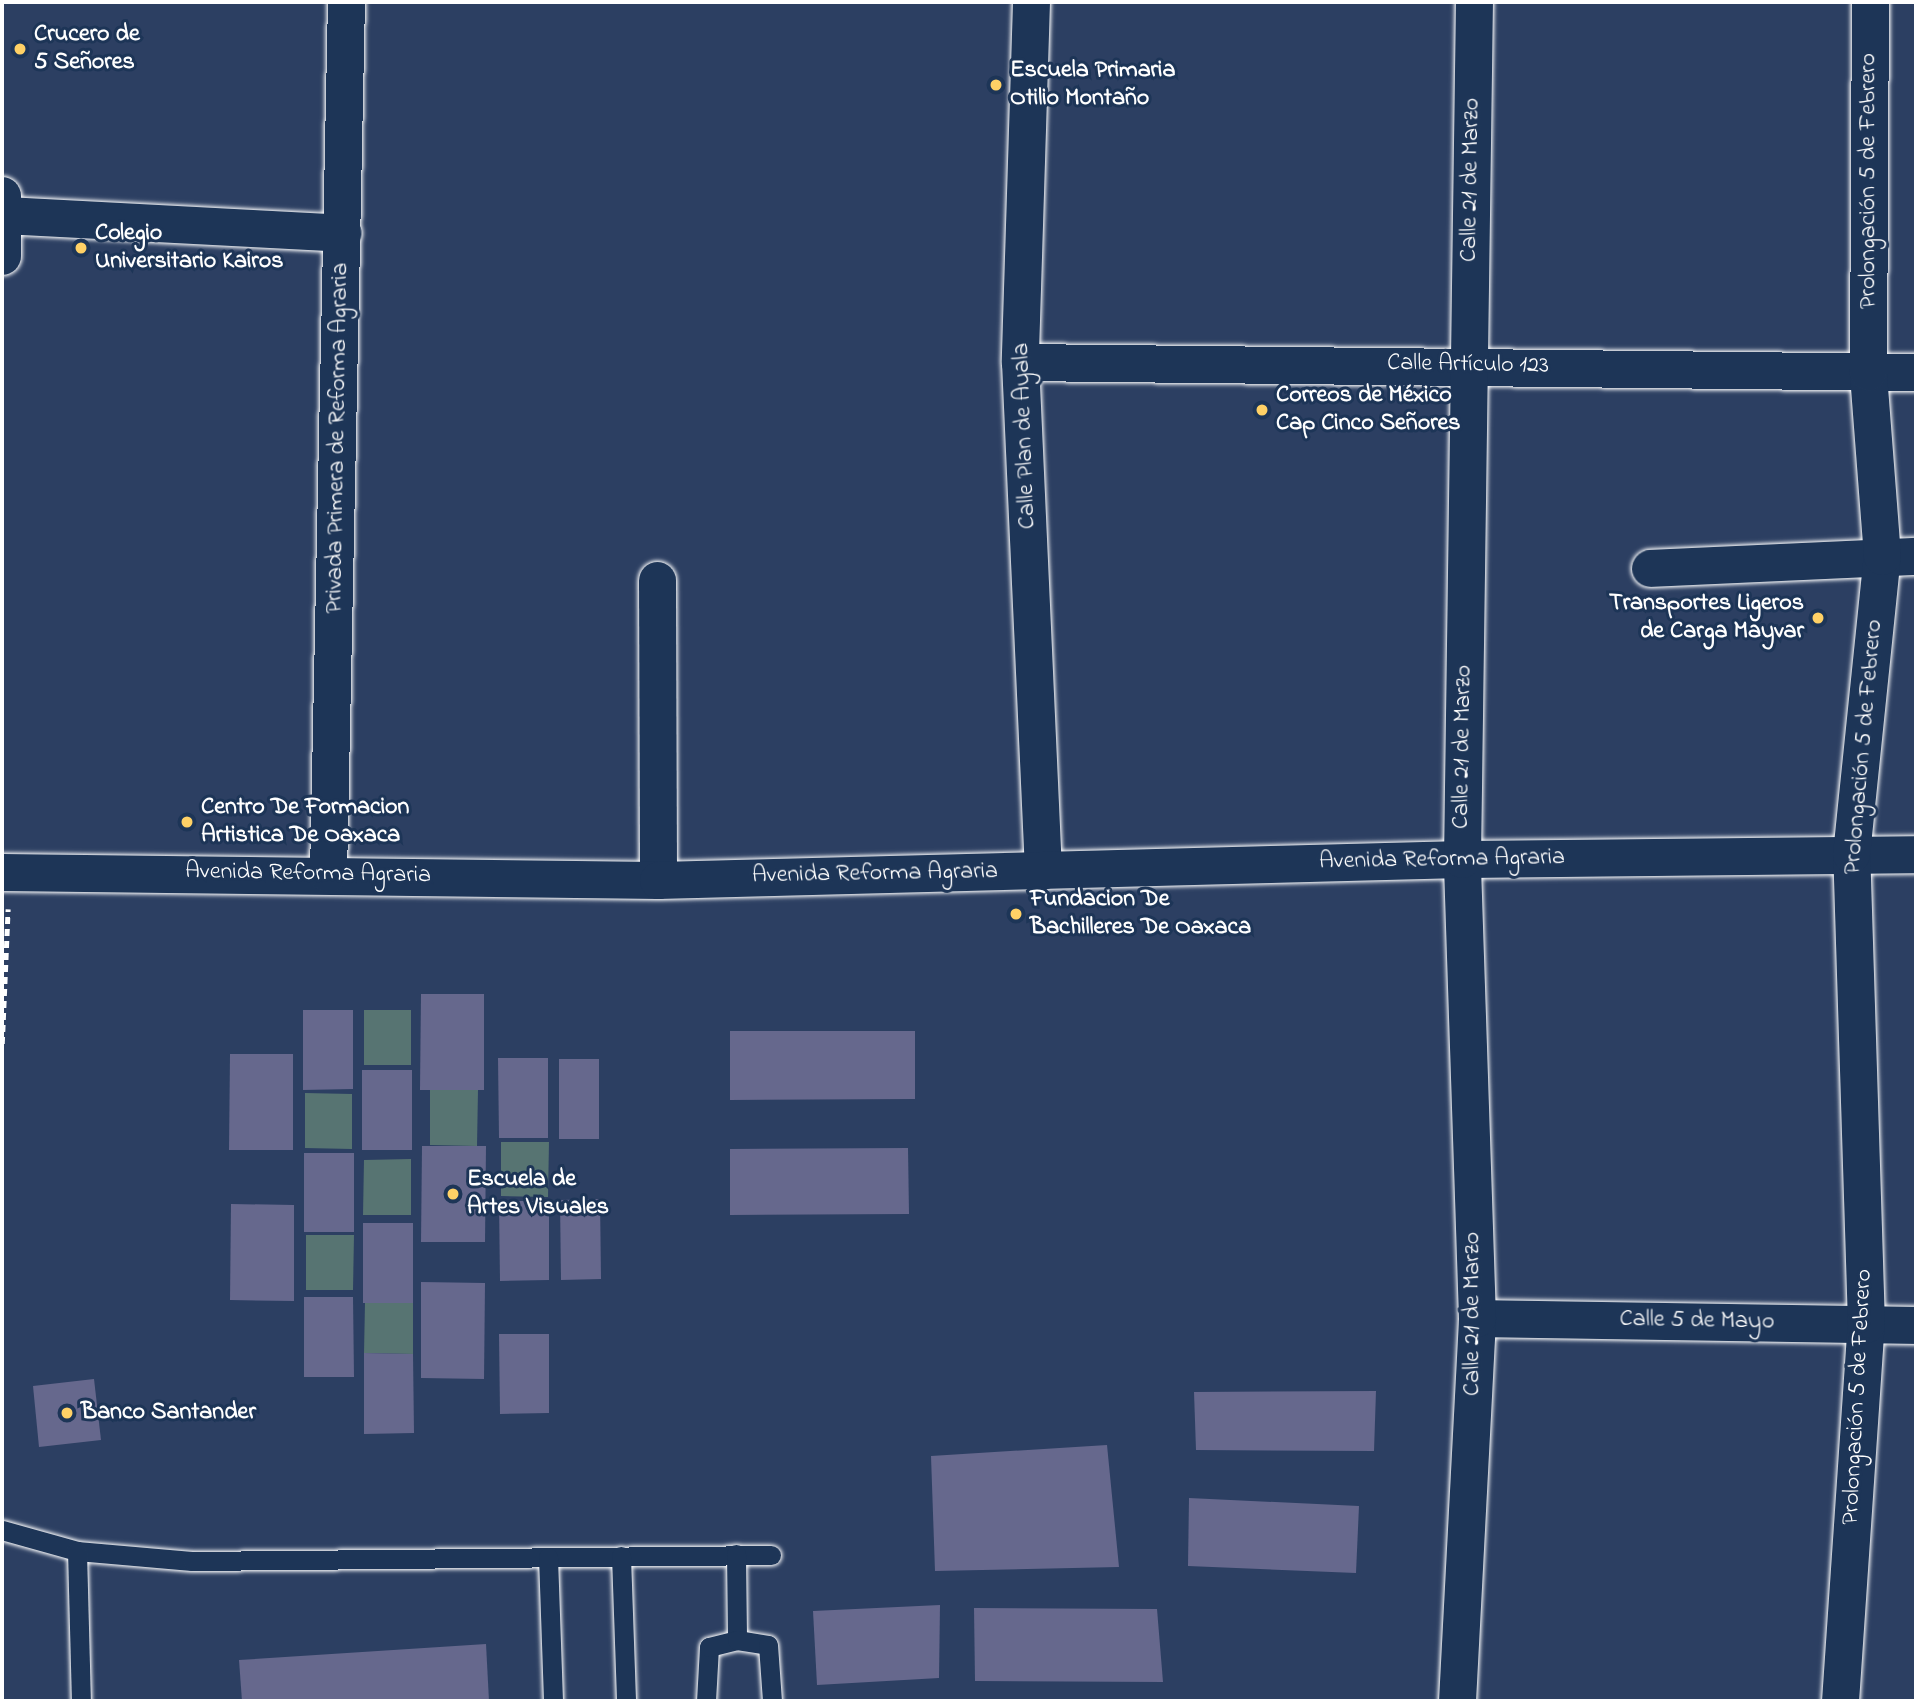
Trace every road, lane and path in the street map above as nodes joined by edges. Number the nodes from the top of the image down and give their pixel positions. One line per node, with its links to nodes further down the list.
1 (346, 2): 6 (street, Privada Primera de Reforma Agraria)
2 (1031, 2): 8 (street, Calle Plan de Ayala)
3 (1474, 2): 9 (street, Calle 21 de Marzo)
4 (1870, 2): 10 (street, Prolongación 5 de Febrero)
5 (3, 205): 6 (street); 7 (street)
6 (342, 233): 20 (street, Privada Primera de Reforma Agraria)
7 (2, 256)
8 (1020, 362): 9 (street, Calle Artículo 123); 18 (street, Calle Plan de Ayala)
9 (1468, 364): 10 (street, Calle Artículo 123); 17 (street, Calle 21 de Marzo)
10 (1868, 372): 11 (street, Calle Artículo 123); 12 (street, Prolongación 5 de Febrero)
11 (1916, 372)
12 (1899, 556): 13 (street); 15 (street, Prolongación 5 de Febrero)
13 (1650, 568)
14 (657, 580): 21 (street)
15 (1851, 854): 16 (street, Avenida Reforma Agraria); 17 (street, Avenida Reforma Agraria); 23 (street, Prolongación 5 de Febrero)
16 (1916, 854)
17 (1462, 859): 18 (street, Avenida Reforma Agraria); 22 (street, Calle 21 de Marzo)
18 (1043, 870): 21 (street, Avenida Reforma Agraria)
19 (2, 872): 20 (street, Avenida Reforma Agraria)
20 (328, 874): 21 (street, Avenida Reforma Agraria)
21 (658, 880)
22 (1477, 1318): 23 (street, Calle 5 de Mayo); 37 (street, Calle 21 de Marzo)
23 (1866, 1324): 24 (street, Calle 5 de Mayo); 38 (street, Prolongación 5 de Febrero)
24 (1916, 1325)
25 (2, 1530): 26 (lane)
26 (77, 1551): 29 (lane); 32 (lane)
27 (736, 1554): 28 (lane); 30 (lane); 31 (lane)
28 (771, 1555)
29 (548, 1556): 30 (lane); 33 (lane)
30 (621, 1556): 34 (lane)
31 (737, 1640): 35 (lane); 36 (lane)
32 (81, 1701)
33 (553, 1701)
34 (626, 1701)
35 (706, 1701)
36 (772, 1701)
37 (1457, 1701)
38 (1840, 1701)

